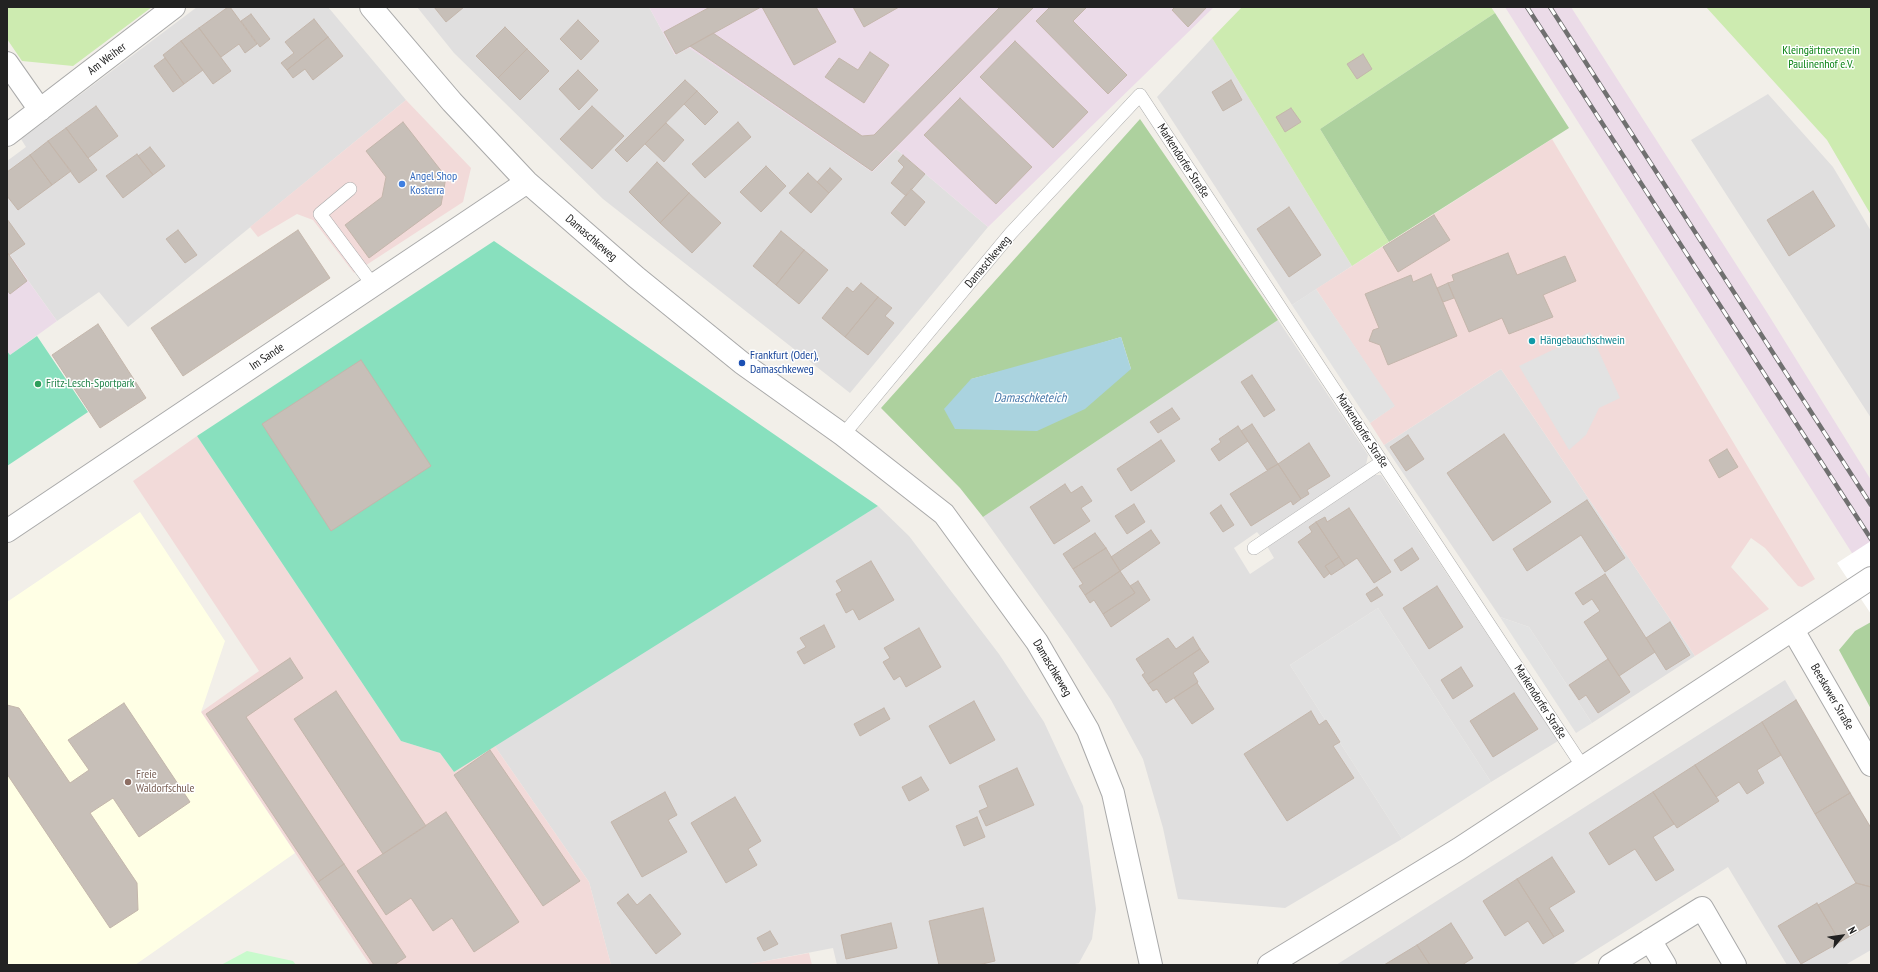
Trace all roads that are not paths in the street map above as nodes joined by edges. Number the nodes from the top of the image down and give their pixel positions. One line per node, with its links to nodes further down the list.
1 (174, 7): 5 (street, Am Weiher)
2 (371, 7): 7 (street, Damaschkeweg)
3 (7, 63): 5 (street)
4 (1140, 95): 10 (lane, Damaschkeweg); 11 (lane, Markendorfer Straße)
5 (40, 110): 6 (street, Am Weiher)
6 (7, 135)
7 (527, 182): 9 (street, Im Sande); 10 (street, Damaschkeweg)
8 (350, 189): 9 (lane)
9 (373, 285): 12 (street, Im Sande)
10 (844, 435): 19 (street, Damaschkeweg)
11 (1382, 462): 13 (lane); 17 (lane, Markendorfer Straße)
12 (7, 531)
13 (1254, 548)
14 (1863, 584): 15 (street)
15 (1793, 630): 16 (street, Beeskower Straße); 17 (street)
16 (1871, 765)
17 (1583, 767): 20 (street)
18 (1650, 940): 21 (street); 22 (street); 23 (street)
19 (1151, 965)
20 (1269, 965)
21 (1610, 965)
22 (1664, 965)
23 (1735, 965)

